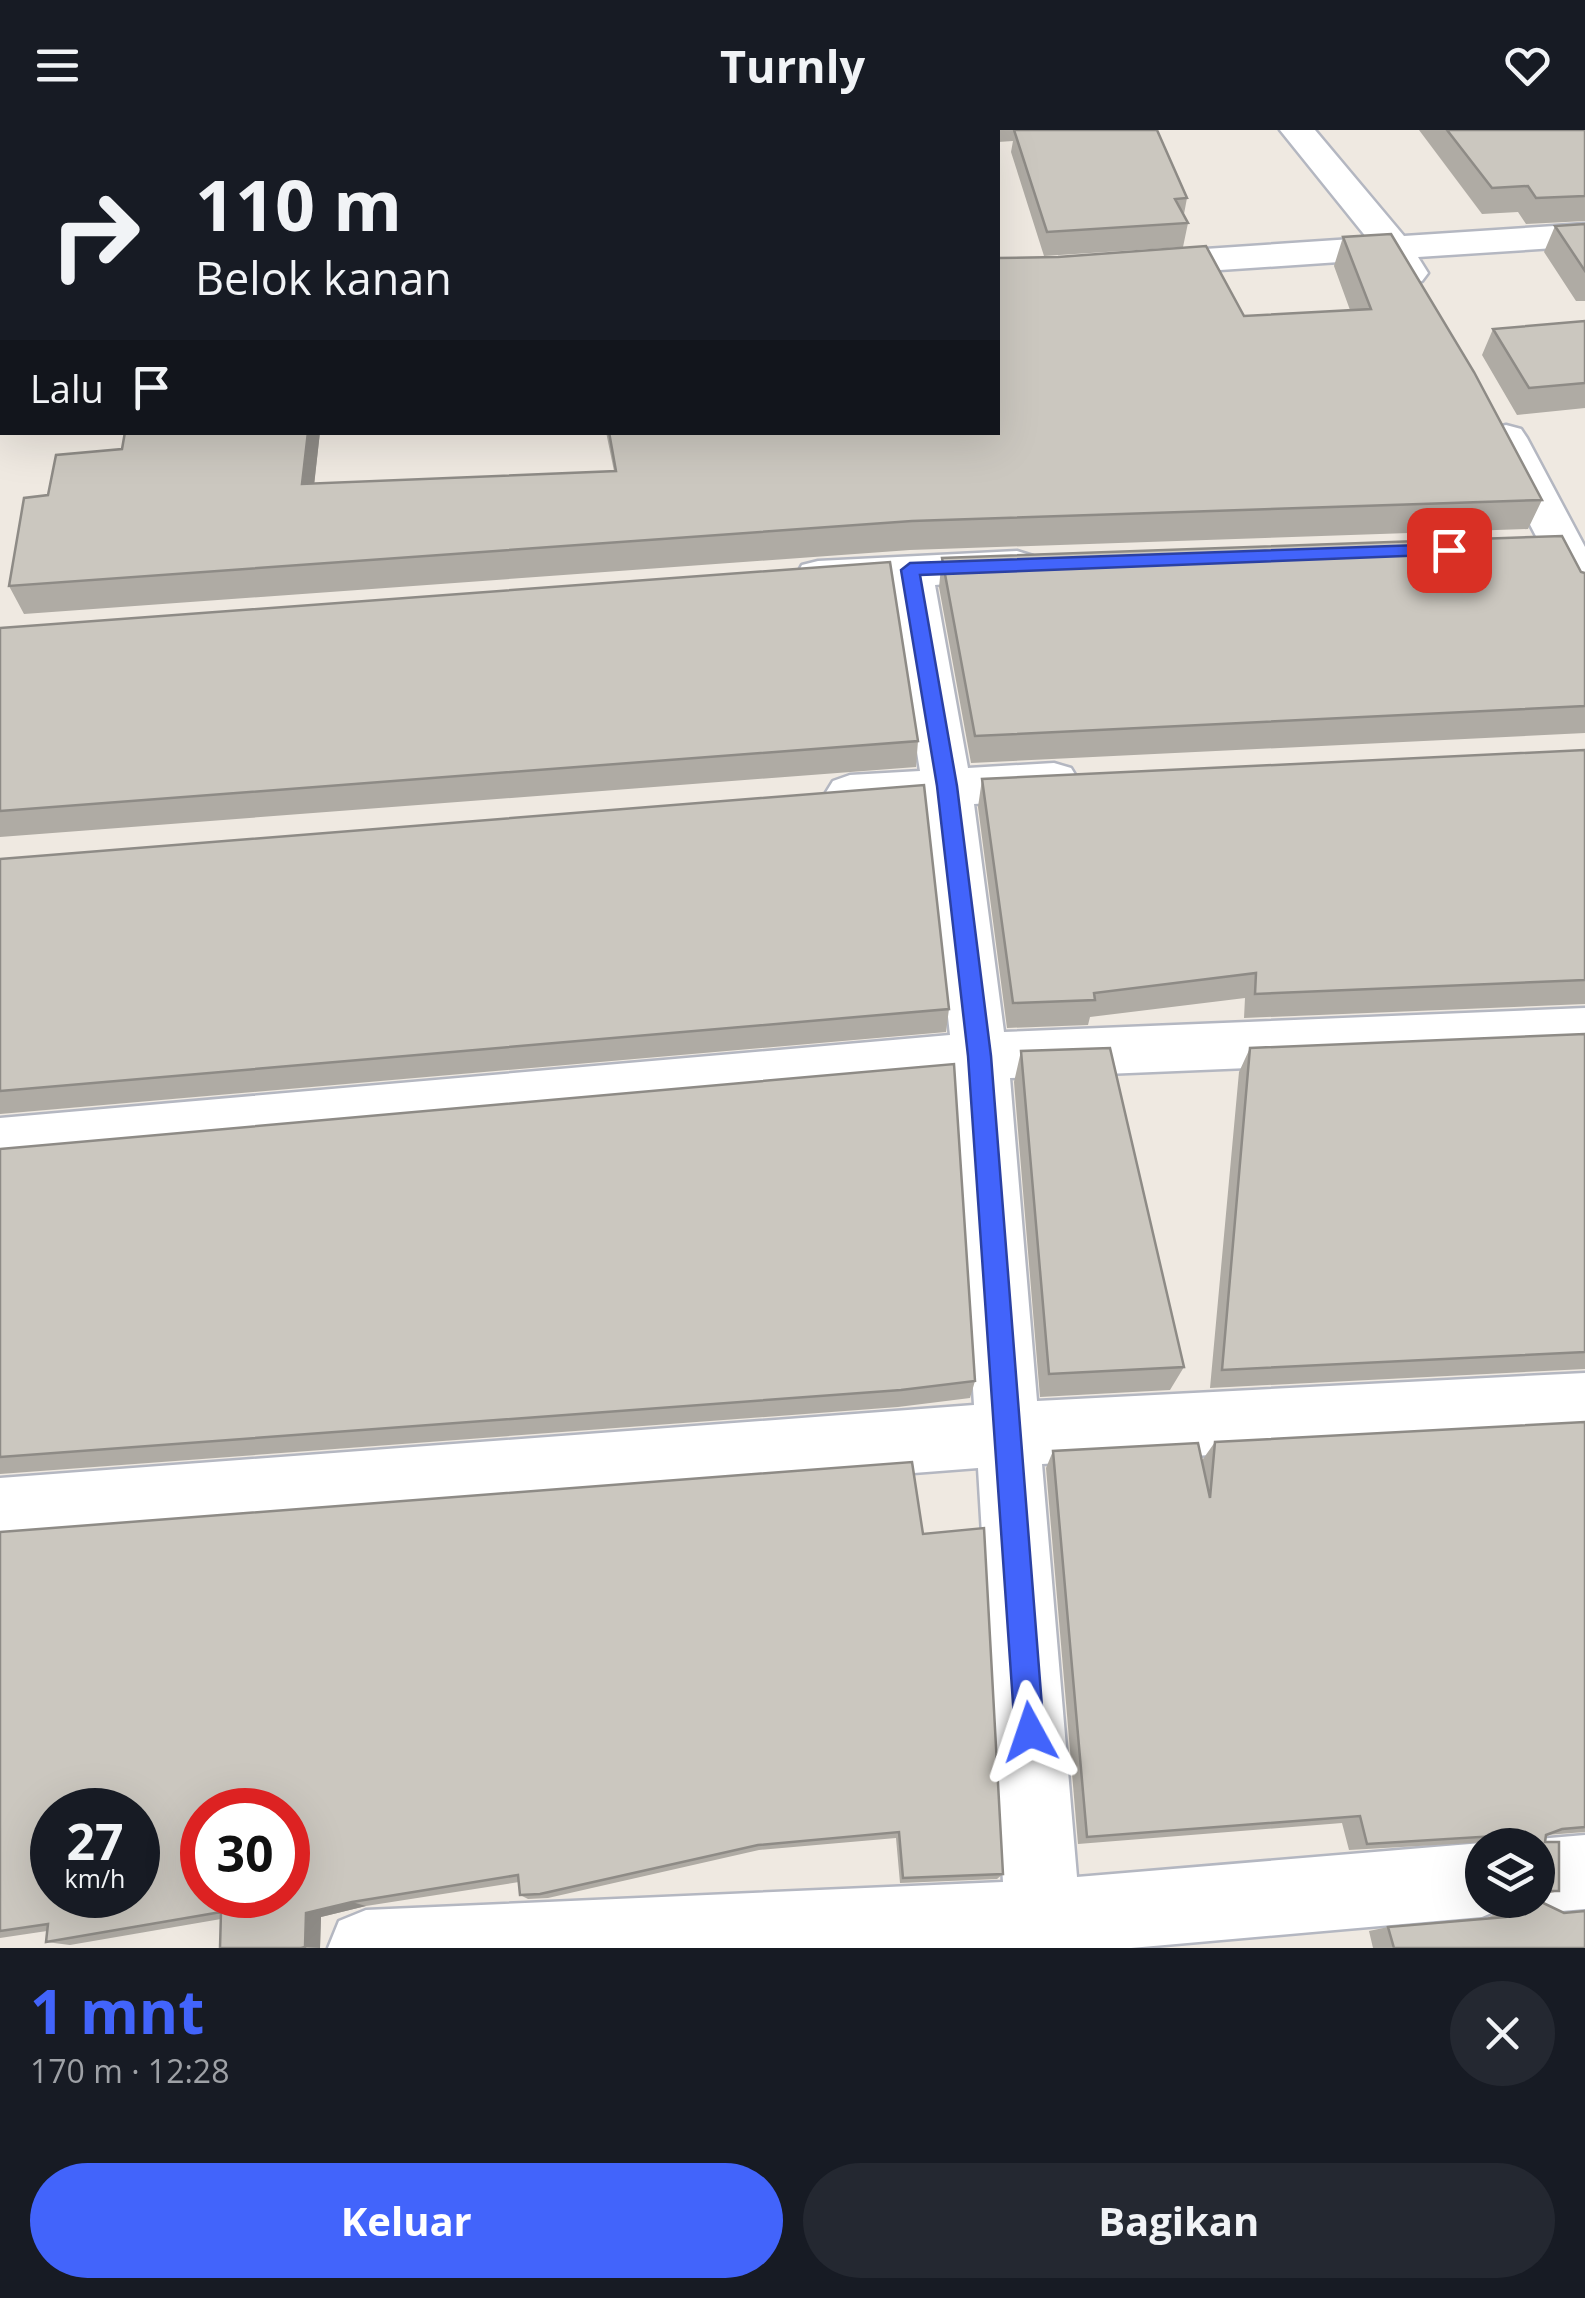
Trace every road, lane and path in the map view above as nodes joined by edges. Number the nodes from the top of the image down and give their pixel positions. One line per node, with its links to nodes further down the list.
1 (1296, 130): 3 (street)
2 (1585, 236): 3 (street)
3 (1395, 250): 4 (street); 5 (street)
4 (1000, 274)
5 (1432, 310)
6 (1486, 400): 10 (street)
7 (1049, 564): 8 (street)
8 (910, 570): 9 (street); 12 (street)
9 (772, 580)
10 (1585, 588)
11 (1107, 778): 12 (street)
12 (947, 786): 13 (street); 15 (street)
13 (809, 797)
14 (1585, 1031): 15 (street)
15 (980, 1056): 16 (street); 18 (street)
16 (0, 1143)
17 (1585, 1404): 18 (street)
18 (1007, 1434): 19 (street); 23 (street)
19 (0, 1511)
20 (1585, 1872): 21 (street)
21 (1555, 1875)
22 (1465, 1882): 23 (street)
23 (1044, 1933): 24 (street)
24 (366, 1948)

